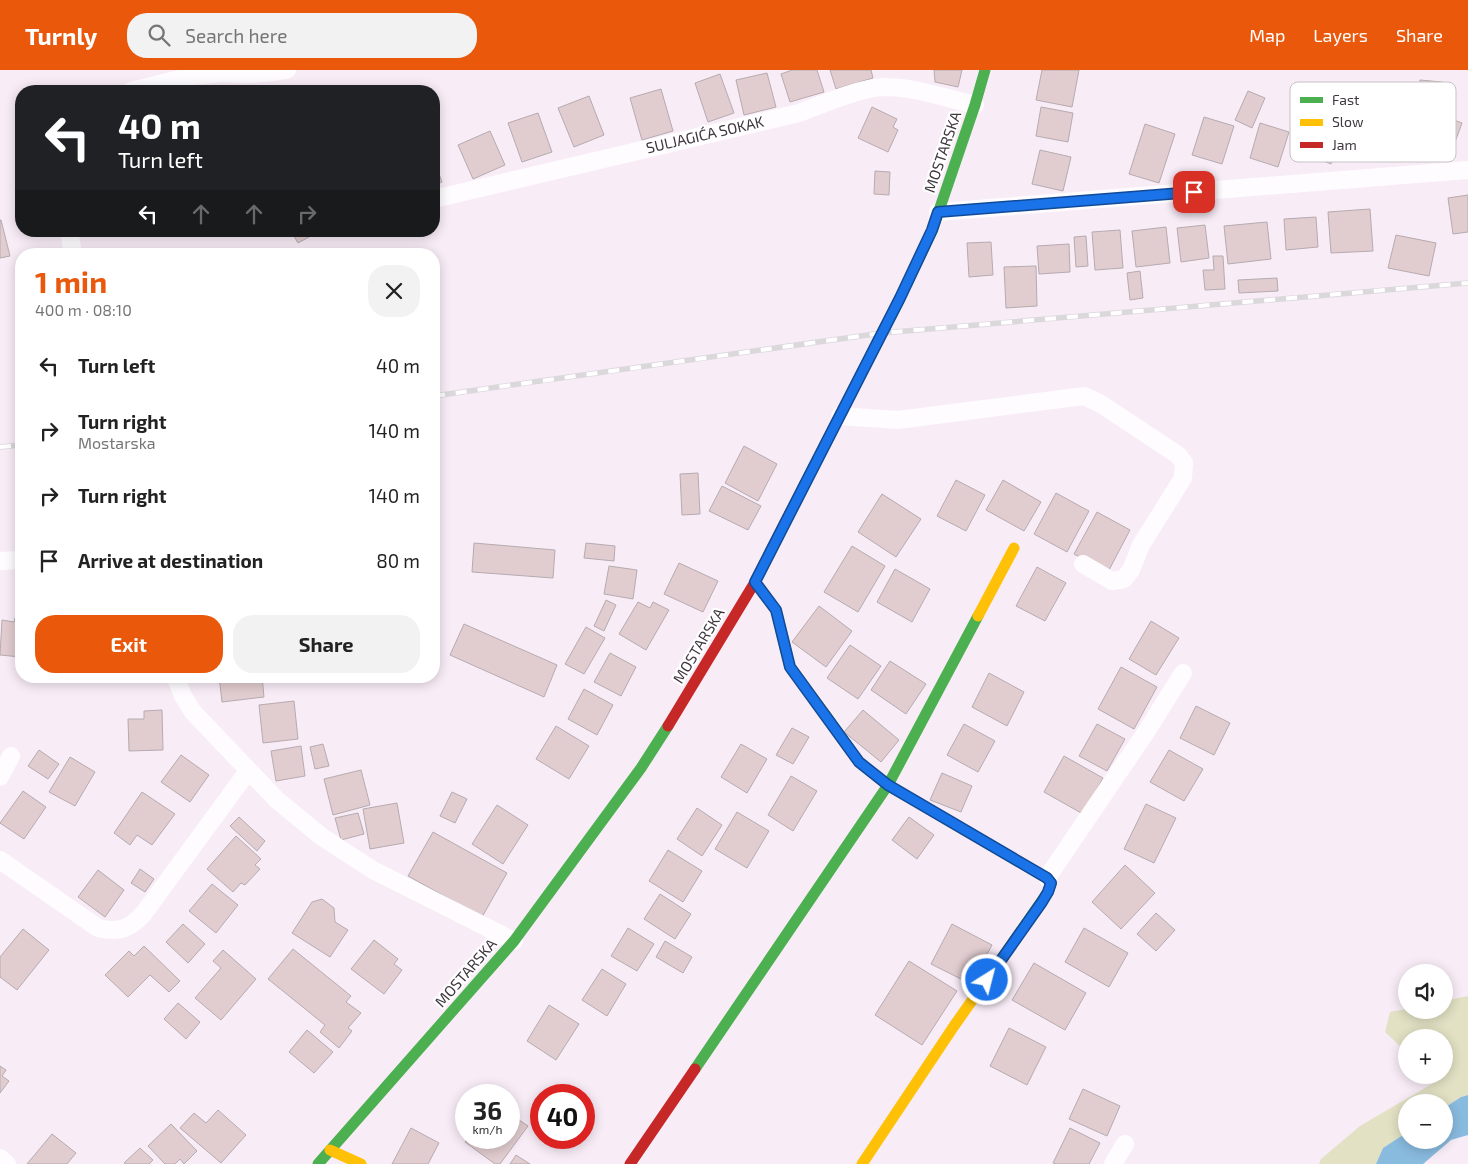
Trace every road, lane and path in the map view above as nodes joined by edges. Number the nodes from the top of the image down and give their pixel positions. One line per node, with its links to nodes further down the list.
1 (287, 70): 3 (street)
2 (985, 70): 5 (street, MOSTARSKA)
3 (224, 71): 4 (street)
4 (155, 85)
5 (975, 105): 7 (street, SULJAGIĆA SOKAK); 8 (street, MOSTARSKA)
6 (1468, 170): 8 (street)
7 (440, 197)
8 (938, 212): 9 (street, MOSTARSKA)
9 (840, 416): 13 (street); 14 (street, MOSTARSKA)
10 (1014, 548): 20 (street)
11 (15, 560): 12 (street)
12 (0, 561)
13 (1083, 564)
14 (755, 582): 20 (street); 23 (street, MOSTARSKA)
15 (1183, 673): 22 (street)
16 (178, 683): 18 (street)
17 (11, 756): 19 (street)
18 (248, 771): 21 (street); 23 (street)
19 (0, 777)
20 (888, 785): 22 (street); 30 (street)
21 (0, 860)
22 (1047, 878): 31 (street)
23 (514, 941): 25 (street, MOSTARSKA)
24 (1126, 1144): 32 (street)
25 (330, 1150): 28 (street, MOSTARSKA); 29 (street)
26 (0, 1158): 27 (street)
27 (6, 1164)
28 (318, 1164)
29 (361, 1164)
30 (630, 1164)
31 (862, 1164)
32 (1113, 1164)

